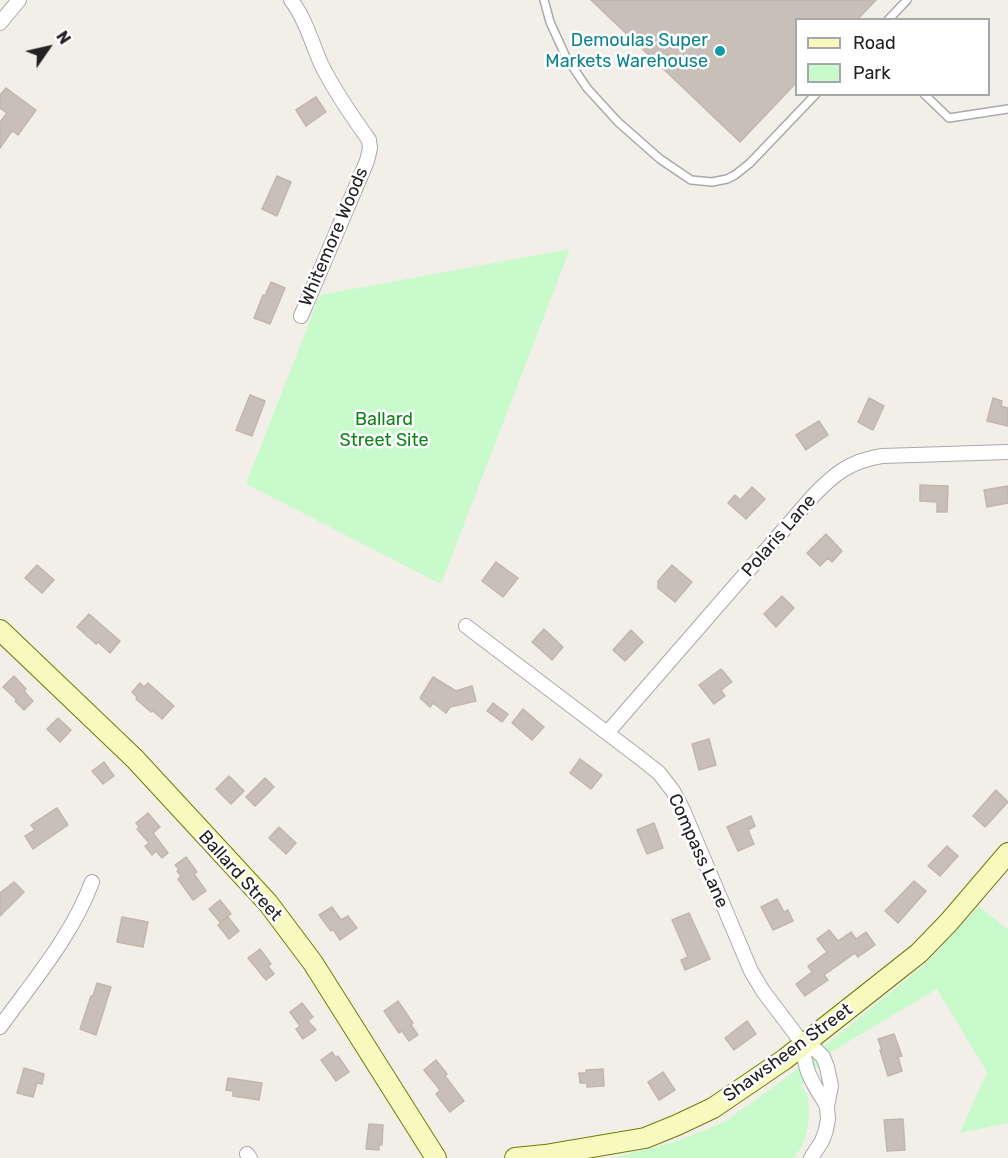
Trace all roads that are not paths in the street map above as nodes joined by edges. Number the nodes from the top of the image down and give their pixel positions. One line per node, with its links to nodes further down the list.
1 (20, 0): 6 (street)
2 (291, 0): 10 (street, Whitemore Woods)
3 (544, 0): 7 (lane)
4 (907, 0): 5 (lane)
5 (890, 18)
6 (0, 23)
7 (814, 96)
8 (926, 96): 9 (lane)
9 (1008, 109)
10 (301, 316)
11 (1008, 452): 14 (street, Polaris Lane)
12 (466, 626): 14 (street, Compass Lane)
13 (0, 630): 20 (street, Ballard Street)
14 (608, 732): 18 (street, Compass Lane)
15 (1008, 853): 18 (street, Shawsheen Street)
16 (92, 882): 17 (street)
17 (0, 1027)
18 (803, 1044): 19 (street); 19 (street); 21 (street, Shawsheen Street)
19 (827, 1106): 22 (street)
20 (436, 1158)
21 (515, 1158)
22 (811, 1158)

